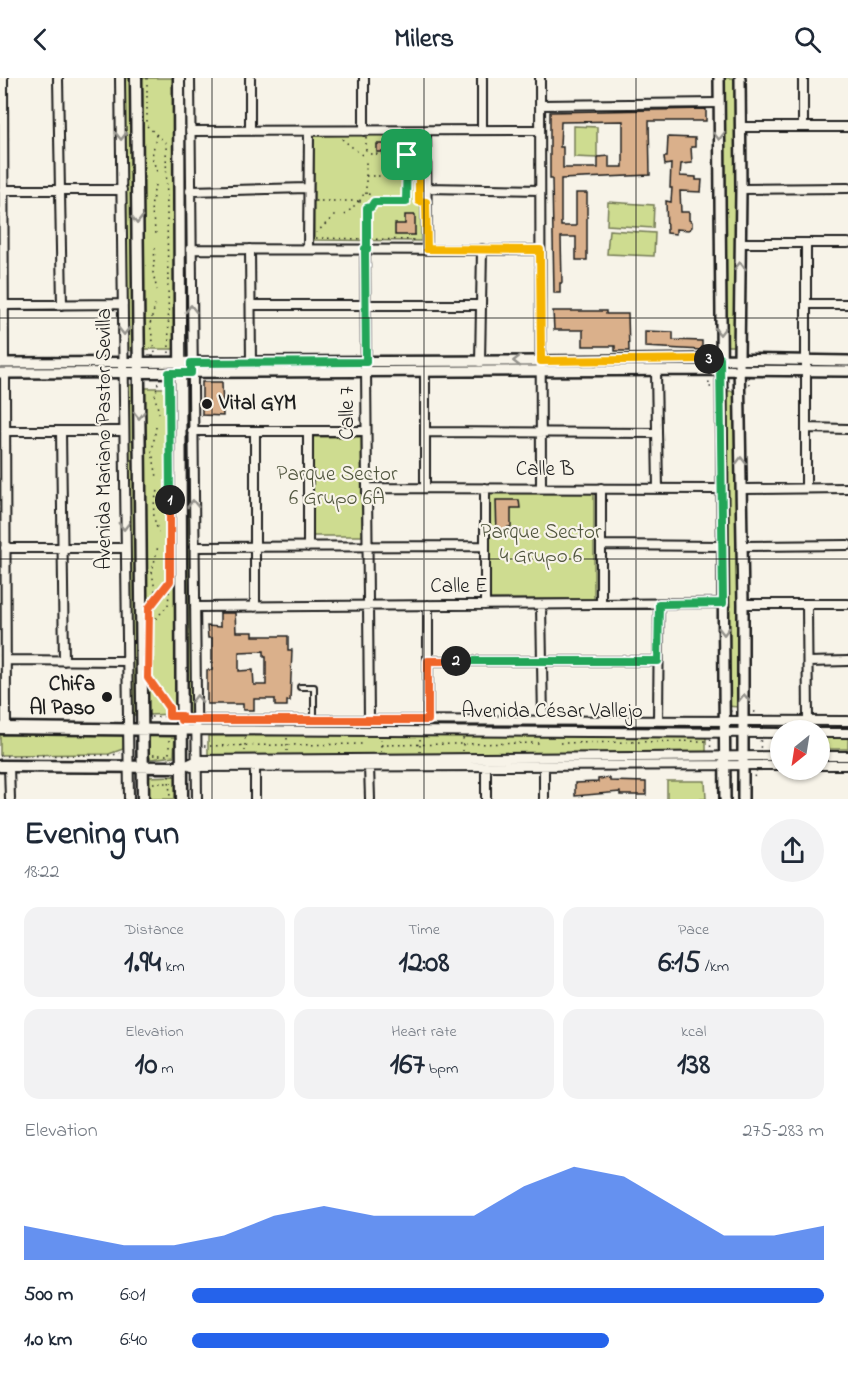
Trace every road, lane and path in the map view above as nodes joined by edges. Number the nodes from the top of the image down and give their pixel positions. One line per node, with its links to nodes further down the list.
1 (3, 78): 28 (street)
2 (58, 78): 47 (street)
3 (120, 78): 48 (street, Avenida Mariano Pastor Sevilla, one-way to 48)
4 (136, 78): 103 (main road, Avenida Mariano Pastor Sevilla, one-way to 103)
5 (147, 78): 27 (path)
6 (180, 78): 104 (main road)
7 (190, 78): 22 (street)
8 (250, 78): 23 (street)
9 (364, 78): 25 (street)
10 (482, 78): 20 (street)
11 (540, 78): 16 (street)
12 (719, 78): 15 (street)
13 (740, 78): 17 (street)
14 (803, 78): 18 (street)
15 (719, 103): 16 (street); 92 (street, one-way to 92)
16 (540, 105): 21 (street)
17 (740, 127): 18 (street); 45 (street)
18 (803, 127): 19 (street)
19 (848, 127)
20 (482, 130): 21 (street); 26 (street)
21 (540, 130): 49 (street)
22 (190, 131): 23 (street); 50 (street)
23 (250, 131): 24 (street)
24 (309, 131): 25 (street); 42 (street)
25 (365, 131): 26 (street); 30 (path)
26 (426, 131): 43 (street)
27 (156, 134): 36 (path); 40 (path)
28 (2, 135): 46 (street)
29 (349, 137): 32 (path)
30 (366, 151)
31 (370, 154): 33 (path)
32 (362, 155)
33 (407, 155): 34 (path); 55 (path)
34 (419, 155)
35 (366, 159): 37 (path)
36 (157, 172)
37 (366, 176): 38 (path); 51 (path)
38 (382, 176)
39 (160, 178): 40 (path)
40 (166, 179): 66 (path)
41 (155, 185): 62 (path)
42 (308, 188): 50 (street); 52 (street)
43 (426, 188): 49 (street); 56 (street)
44 (848, 188): 45 (street)
45 (741, 189): 67 (street)
46 (3, 190): 47 (street); 70 (street)
47 (60, 190): 48 (street); 90 (street)
48 (122, 190): 83 (street, Avenida Mariano Pastor Sevilla)
49 (540, 190): 78 (street)
50 (190, 191): 72 (street)
51 (366, 195): 53 (path); 54 (path)
52 (308, 201): 53 (path); 74 (street)
53 (360, 201): 57 (path); 59 (path)
54 (374, 202): 55 (path); 57 (path)
55 (406, 202): 56 (path)
56 (426, 202): 76 (street)
57 (367, 208): 63 (path)
58 (336, 214): 61 (path)
59 (345, 215)
60 (316, 222): 61 (path)
61 (316, 233): 63 (path)
62 (156, 234)
63 (367, 240): 64 (path)
64 (419, 240)
65 (161, 241): 66 (path)
66 (167, 241): 81 (path)
67 (741, 243): 68 (street); 93 (street, one-way to 67)
68 (806, 243): 69 (street); 87 (street)
69 (848, 243)
70 (2, 247): 89 (street)
71 (155, 248): 79 (path)
72 (190, 249): 73 (street); 101 (street, one-way to 72)
73 (250, 249): 74 (street); 84 (street)
74 (308, 249): 75 (street)
75 (365, 249): 76 (street); 85 (street, Calle 7)
76 (427, 249): 77 (street)
77 (482, 249): 78 (street); 86 (street)
78 (540, 250): 94 (street)
79 (157, 290)
80 (161, 296): 81 (path)
81 (168, 296): 104 (path)
82 (156, 303): 91 (path)
83 (123, 304): 90 (street); 97 (street, Avenida Mariano Pastor Sevilla, one-way to 97)
84 (251, 304): 85 (street); 102 (street)
85 (365, 304): 86 (street); 98 (street, Calle 7)
86 (480, 304): 99 (street)
87 (806, 304): 88 (street); 95 (street)
88 (848, 304)
89 (3, 305): 90 (street); 100 (street)
90 (62, 305)
91 (155, 352)
92 (720, 358): 93 (street); 94 (street); 105 (street)
93 (739, 359): 95 (street); 107 (street)
94 (541, 361): 99 (street, one-way to 99); 109 (street)
95 (806, 361): 96 (street); 110 (street)
96 (848, 361)
97 (124, 362): 100 (street); 103 (street); 111 (street, Avenida Mariano Pastor Sevilla)
98 (366, 362): 99 (street); 102 (street); 113 (street, Calle 7)
99 (480, 362)
100 (2, 363)
101 (191, 363): 102 (street); 104 (street); 112 (street)
102 (251, 363)
103 (139, 368): 104 (street); 111 (street); 185 (main road, Avenida Mariano Pastor Sevilla, one-way to 185)
104 (174, 368): 112 (street); 158 (path); 186 (main road)
105 (720, 370): 106 (street); 107 (street); 140 (street)
106 (656, 371): 109 (street); 130 (street)
107 (739, 371): 110 (street); 141 (street, one-way to 107)
108 (848, 371): 110 (street)
109 (541, 372): 114 (street); 129 (street)
110 (806, 372): 119 (street)
111 (124, 373): 115 (street); 123 (street, Avenida Mariano Pastor Sevilla)
112 (191, 373): 113 (street); 124 (street)
113 (366, 373): 114 (street); 127 (street, Calle 7)
114 (425, 373): 128 (street)
115 (2, 374): 121 (street)
116 (158, 383): 117 (path)
117 (159, 414)
118 (156, 427): 131 (path)
119 (806, 428): 120 (street); 136 (street)
120 (848, 429)
121 (5, 431): 122 (street); 142 (street)
122 (62, 431): 123 (street); 152 (street)
123 (124, 431): 157 (street, Avenida Mariano Pastor Sevilla, one-way to 157)
124 (192, 431): 125 (street); 153 (street, one-way to 124)
125 (255, 431): 126 (street); 154 (street)
126 (308, 431): 127 (street); 155 (street)
127 (366, 431): 132 (street, Calle 7)
128 (425, 432): 129 (street); 133 (street)
129 (541, 433): 130 (street); 135 (street)
130 (657, 434): 139 (street)
131 (157, 477)
132 (367, 488): 133 (street, Calle B); 148 (street, Calle 7)
133 (425, 488): 134 (street, Calle B)
134 (485, 488): 135 (street, Calle B); 149 (street)
135 (541, 488): 138 (street, Calle B)
136 (806, 488): 137 (street); 141 (street)
137 (848, 488)
138 (601, 489): 139 (street, Calle B); 146 (street)
139 (658, 489): 140 (street, Calle B)
140 (723, 489): 150 (street)
141 (742, 489): 151 (street)
142 (3, 491): 156 (street)
143 (158, 491): 144 (path)
144 (159, 532)
145 (848, 544): 151 (street)
146 (601, 545): 150 (street); 162 (street)
147 (158, 546): 159 (path)
148 (367, 546): 149 (street); 155 (street); 170 (street, Calle 7)
149 (485, 546): 168 (street)
150 (723, 546): 160 (street)
151 (742, 546): 164 (street)
152 (63, 547): 156 (street); 157 (street); 177 (street)
153 (194, 547): 154 (street); 171 (street)
154 (255, 547): 155 (street); 172 (street)
155 (308, 547)
156 (6, 548): 166 (street)
157 (124, 548): 181 (street, Avenida Mariano Pastor Sevilla)
158 (170, 581): 159 (path); 174 (path)
159 (157, 598): 173 (path)
160 (723, 603): 163 (street, Calle E); 191 (street, one-way to 191)
161 (541, 604): 162 (street, Calle E); 168 (street, Calle E); 176 (street)
162 (601, 604): 163 (street, Calle E)
163 (659, 604): 179 (street)
164 (743, 604): 169 (street); 192 (street, one-way to 164)
165 (848, 604): 169 (street)
166 (3, 605): 175 (street)
167 (428, 605): 168 (street, Calle E); 170 (street, Calle E); 178 (street)
168 (485, 605)
169 (807, 605): 182 (street)
170 (368, 606): 172 (street, Calle E); 188 (street, Calle 7)
171 (195, 607): 172 (street, Calle E); 199 (street, one-way to 171)
172 (255, 607)
173 (149, 608)
174 (149, 617)
175 (6, 660): 177 (street); 200 (street)
176 (542, 660): 178 (street); 179 (street); 190 (street)
177 (64, 661): 181 (street)
178 (428, 661): 189 (street)
179 (658, 661): 196 (street)
180 (848, 661): 182 (street)
181 (127, 662): 201 (street, Avenida Mariano Pastor Sevilla)
182 (807, 662): 195 (street)
183 (148, 678): 186 (path)
184 (300, 687): 187 (lane)
185 (142, 717): 186 (path); 202 (main road, Avenida Mariano Pastor Sevilla)
186 (178, 720): 199 (street, Avenida César Vallejo); 203 (main road, Avenida César Vallejo); 203 (path); 256 (main road)
187 (314, 720): 188 (street, Avenida César Vallejo); 199 (street, Avenida César Vallejo)
188 (369, 720): 189 (street, Avenida César Vallejo)
189 (428, 720): 190 (street, Avenida César Vallejo)
190 (543, 720): 196 (street, Avenida César Vallejo)
191 (719, 720): 192 (street, Avenida César Vallejo); 196 (street, Avenida César Vallejo); 204 (street); 220 (path)
192 (744, 720): 193 (street, Avenida César Vallejo); 205 (street)
193 (759, 720): 194 (street, Avenida César Vallejo); 206 (path)
194 (770, 720)
195 (808, 720)
196 (658, 721)
197 (830, 721): 198 (street, Avenida César Vallejo)
198 (848, 721)
199 (197, 725): 220 (street, Avenida César Vallejo); 252 (street)
200 (3, 728): 201 (main road, Avenida César Vallejo)
201 (128, 729): 202 (main road, Avenida César Vallejo); 261 (street, Avenida Mariano Pastor Sevilla)
202 (142, 729): 203 (main road, Avenida César Vallejo); 262 (main road, Avenida Mariano Pastor Sevilla)
203 (169, 729): 263 (path)
204 (724, 733): 205 (street, Avenida César Vallejo); 220 (street, Avenida César Vallejo); 248 (street)
205 (744, 733): 206 (street, Avenida César Vallejo); 249 (street)
206 (759, 733): 207 (street, Avenida César Vallejo); 250 (path)
207 (770, 733)
208 (830, 733): 209 (street)
209 (848, 734)
210 (463, 735): 227 (path)
211 (504, 735): 223 (path)
212 (540, 735): 224 (path)
213 (560, 735): 225 (path)
214 (595, 735): 221 (path)
215 (245, 736): 228 (path)
216 (287, 736): 229 (path)
217 (364, 736): 229 (path)
218 (381, 736): 230 (path)
219 (420, 736): 226 (path)
220 (711, 737): 222 (path); 246 (path)
221 (595, 742): 222 (path); 225 (path); 233 (path)
222 (663, 742): 232 (path)
223 (504, 743): 224 (path); 227 (path); 238 (path)
224 (540, 743): 235 (path)
225 (560, 743): 236 (path)
226 (420, 744): 227 (path); 230 (path); 240 (path)
227 (463, 744): 237 (path)
228 (245, 745): 229 (path); 231 (path); 241 (path)
229 (287, 745): 242 (path)
230 (381, 745): 239 (path)
231 (204, 746)
232 (663, 749)
233 (595, 750)
234 (125, 751): 243 (path)
235 (540, 751)
236 (560, 751)
237 (463, 752)
238 (504, 752)
239 (381, 753)
240 (420, 753)
241 (245, 755)
242 (287, 755)
243 (0, 756)
244 (830, 756): 245 (street)
245 (848, 756)
246 (711, 757): 248 (street); 252 (street); 260 (path)
247 (770, 758): 250 (street)
248 (725, 761): 249 (street); 260 (street); 275 (street)
249 (743, 761): 250 (street); 276 (street)
250 (760, 761): 251 (street)
251 (770, 763)
252 (197, 764): 256 (street); 264 (street); 270 (street)
253 (830, 765): 254 (street)
254 (848, 765)
255 (5, 766): 261 (main road); 265 (street)
256 (182, 766): 263 (main road); 269 (main road)
257 (369, 766): 258 (street); 264 (street); 272 (street)
258 (486, 766): 259 (street); 273 (street)
259 (544, 766): 260 (street); 274 (street)
260 (713, 766)
261 (128, 767): 262 (main road); 266 (street, Avenida Mariano Pastor Sevilla)
262 (142, 767): 263 (main road); 267 (main road, Avenida Mariano Pastor Sevilla)
263 (169, 767): 268 (path)
264 (255, 767): 271 (street)
265 (10, 799)
266 (129, 799)
267 (143, 799)
268 (170, 799)
269 (182, 799)
270 (197, 799)
271 (255, 799)
272 (370, 799)
273 (486, 799)
274 (544, 799)
275 (725, 799)
276 (743, 799)

